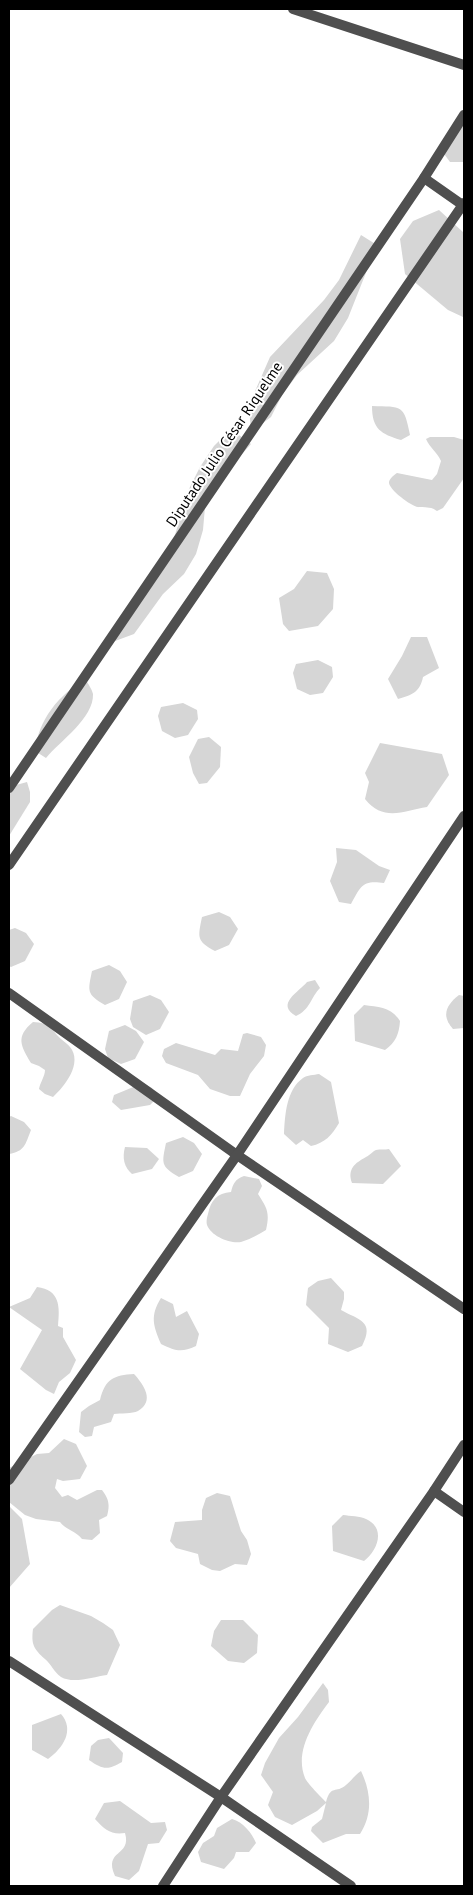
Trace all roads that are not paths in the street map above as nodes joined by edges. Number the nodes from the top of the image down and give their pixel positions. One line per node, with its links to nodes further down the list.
1 (292, 9): 2 (street)
2 (464, 64)
3 (464, 115): 4 (street, Diputado Julio César Riquelme)
4 (424, 178): 5 (street); 6 (street, Diputado Julio César Riquelme)
5 (464, 204): 8 (street)
6 (9, 788)
7 (464, 816): 10 (street)
8 (9, 866)
9 (9, 992): 10 (street)
10 (236, 1155): 11 (street); 13 (street)
11 (464, 1309)
12 (464, 1445): 14 (street)
13 (9, 1480)
14 (434, 1491): 15 (street); 17 (street)
15 (464, 1512)
16 (9, 1661): 17 (street)
17 (221, 1797): 18 (street); 19 (street)
18 (163, 1886)
19 (351, 1886)

